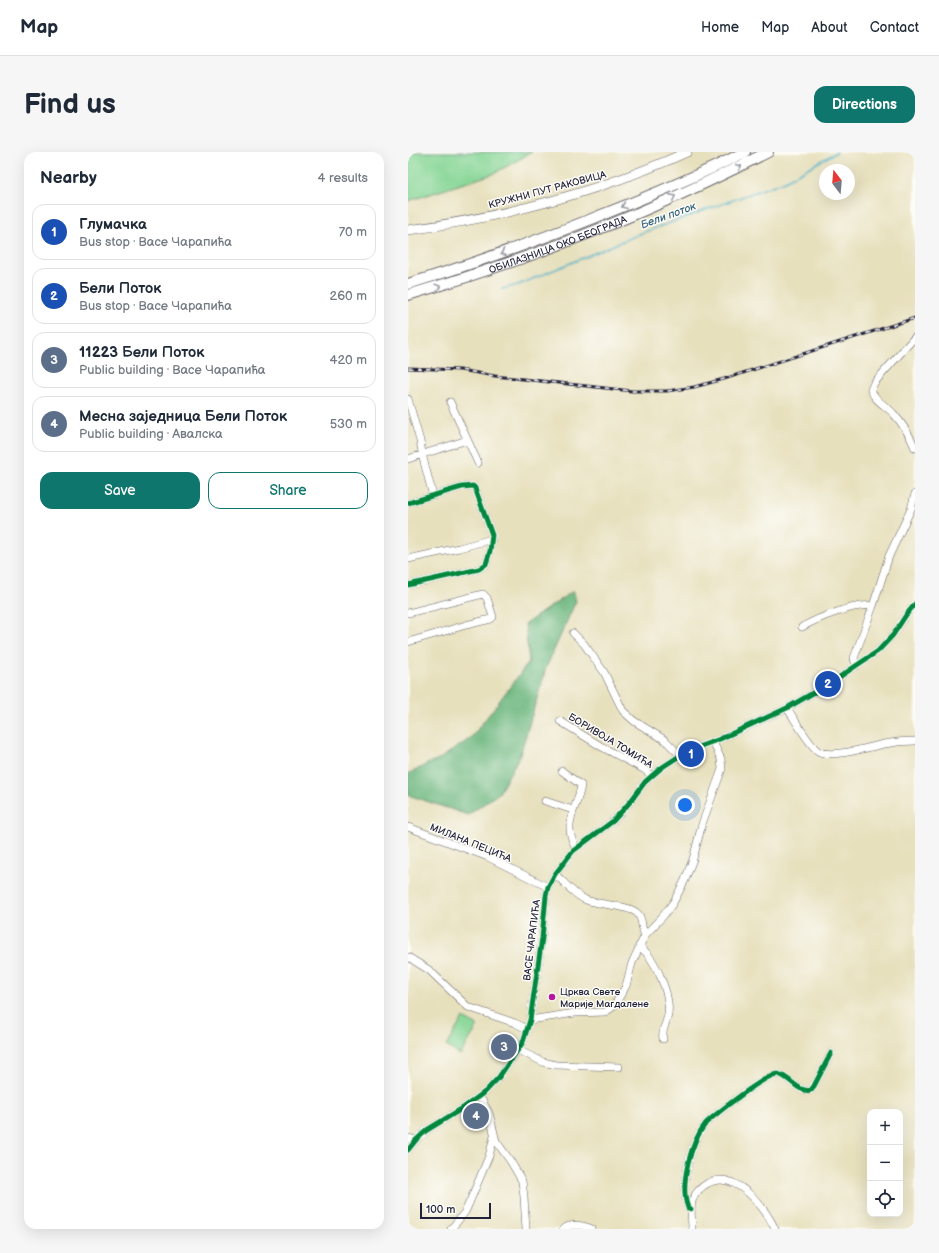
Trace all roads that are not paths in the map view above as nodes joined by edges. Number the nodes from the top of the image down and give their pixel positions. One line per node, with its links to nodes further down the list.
1 (687, 152): 4 (main road, КРУЖНИ ПУТ РАКОВИЦА)
2 (745, 152): 5 (highway, ОБИЛАЗНИЦА ОКО БЕОГРАДА, one-way to 5)
3 (768, 152): 6 (highway, ОБИЛАЗНИЦА ОКО БЕОГРАДА, one-way to 3)
4 (408, 230)
5 (408, 284)
6 (408, 295)
7 (915, 337): 11 (street)
8 (408, 399): 12 (street)
9 (450, 402): 10 (street)
10 (467, 440): 12 (street); 14 (street)
11 (915, 448)
12 (423, 454): 13 (street); 16 (street)
13 (408, 459)
14 (478, 463)
15 (915, 494): 22 (street)
16 (433, 496): 17 (street); 18 (street)
17 (408, 503)
18 (492, 539): 19 (street); 20 (street)
19 (408, 559)
20 (408, 586)
21 (915, 604): 27 (street, ВАСЕ ЧАРАПИЋА)
22 (873, 606): 24 (street); 27 (street)
23 (408, 613): 26 (street)
24 (802, 627)
25 (573, 633): 32 (street)
26 (408, 642)
27 (856, 666): 28 (street, ВАСЕ ЧАРАПИЋА)
28 (787, 708): 30 (street); 31 (street, ВАСЕ ЧАРАПИЋА)
29 (560, 721): 34 (street, БОРИВОЈА ТОМИЋА)
30 (915, 741)
31 (713, 742): 32 (street, ВАСЕ ЧАРАПИЋА); 41 (street)
32 (680, 755): 34 (street, ВАСЕ ЧАРАПИЋА)
33 (562, 771): 36 (street)
34 (652, 776): 38 (street, ВАСЕ ЧАРАПИЋА)
35 (545, 801): 36 (street)
36 (573, 810): 38 (street)
37 (408, 827): 40 (street, МИЛАНА ПЕЦИЋА)
38 (576, 848): 39 (street, ВАСЕ ЧАРАПИЋА)
39 (556, 874): 40 (street, ВАСЕ ЧАРАПИЋА); 41 (street)
40 (548, 887): 44 (street, ВАСЕ ЧАРАПИЋА)
41 (645, 936): 42 (street)
42 (639, 946): 44 (street); 46 (street)
43 (408, 957): 45 (street)
44 (530, 1020): 45 (street, ВАСЕ ЧАРАПИЋА)
45 (528, 1029): 47 (street, ВАСЕ ЧАРАПИЋА)
46 (663, 1039)
47 (518, 1050): 49 (street); 50 (street, ВАСЕ ЧАРАПИЋА)
48 (831, 1053): 57 (street)
49 (619, 1067)
50 (480, 1097): 51 (street); 53 (street, ВАСЕ ЧАРАПИЋА)
51 (494, 1136): 54 (street); 56 (street)
52 (408, 1138): 53 (street)
53 (416, 1140): 55 (street, ВАСЕ ЧАРАПИЋА)
54 (500, 1148): 56 (street); 59 (street)
55 (408, 1150)
56 (489, 1156): 58 (street)
57 (691, 1209): 62 (street); 63 (street)
58 (451, 1229)
59 (526, 1229)
60 (562, 1229): 61 (street)
61 (592, 1229)
62 (692, 1229)
63 (775, 1229)

